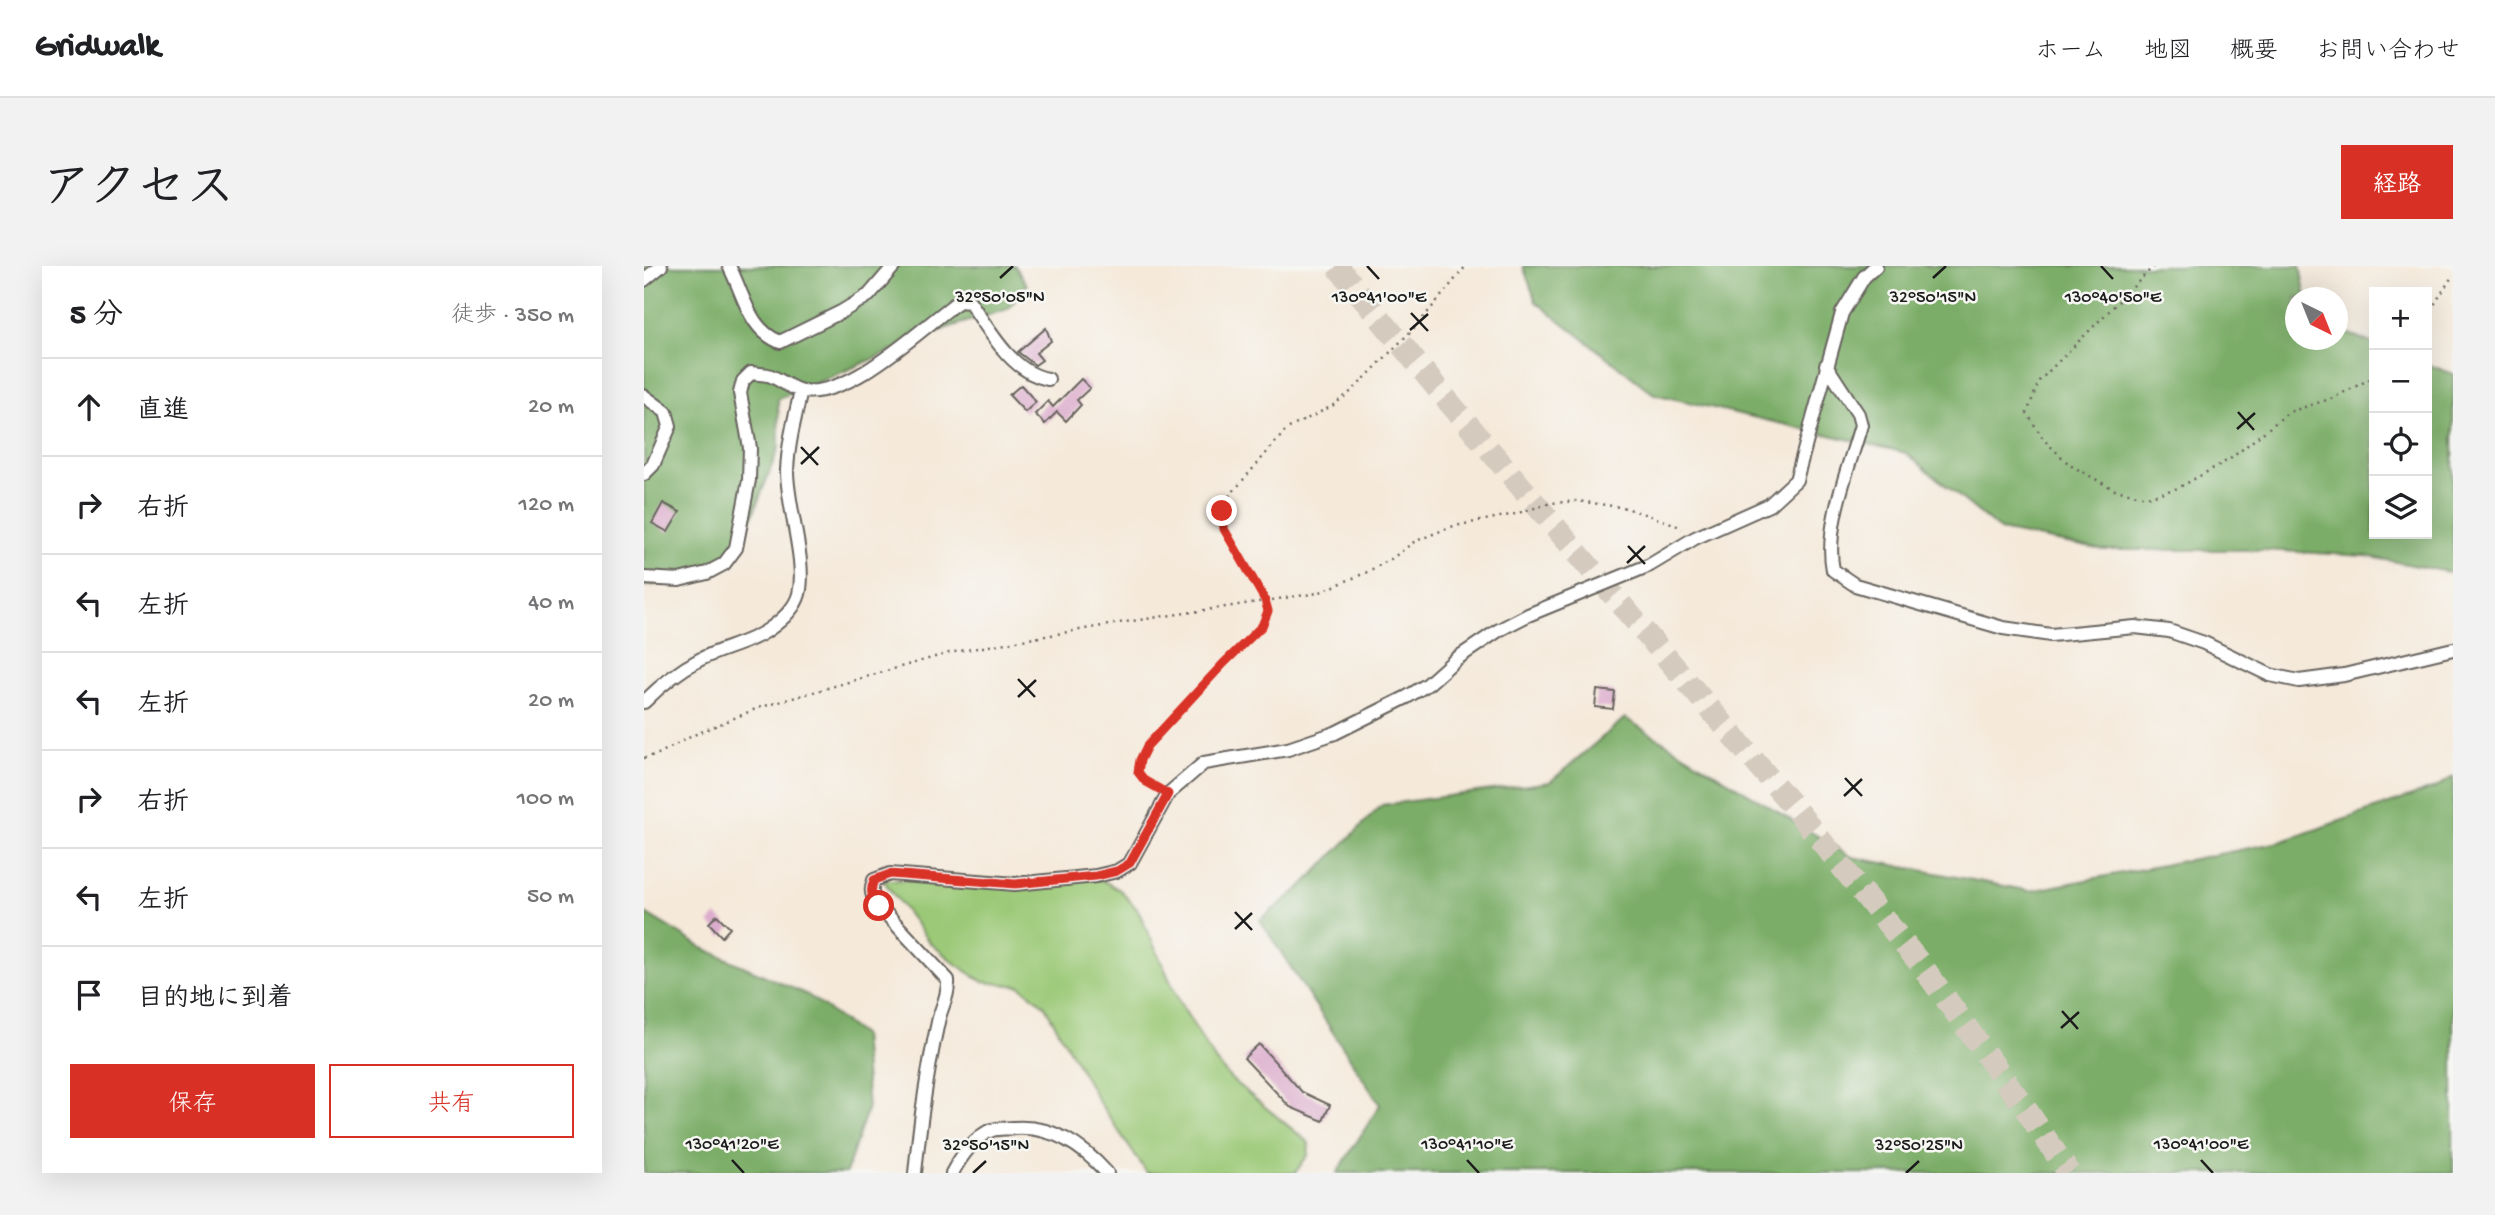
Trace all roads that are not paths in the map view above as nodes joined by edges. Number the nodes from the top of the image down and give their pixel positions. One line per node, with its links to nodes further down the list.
1 (661, 266): 5 (street)
2 (729, 266): 3 (street)
3 (894, 266)
4 (1876, 266): 6 (street)
5 (644, 281)
6 (1826, 365): 12 (street); 14 (street)
7 (1048, 379): 8 (street)
8 (801, 391): 11 (street); 13 (street)
9 (644, 396): 10 (street)
10 (644, 474)
11 (644, 578)
12 (2453, 649)
13 (644, 702)
14 (915, 1173)
15 (952, 1173): 16 (street)
16 (1107, 1173)

